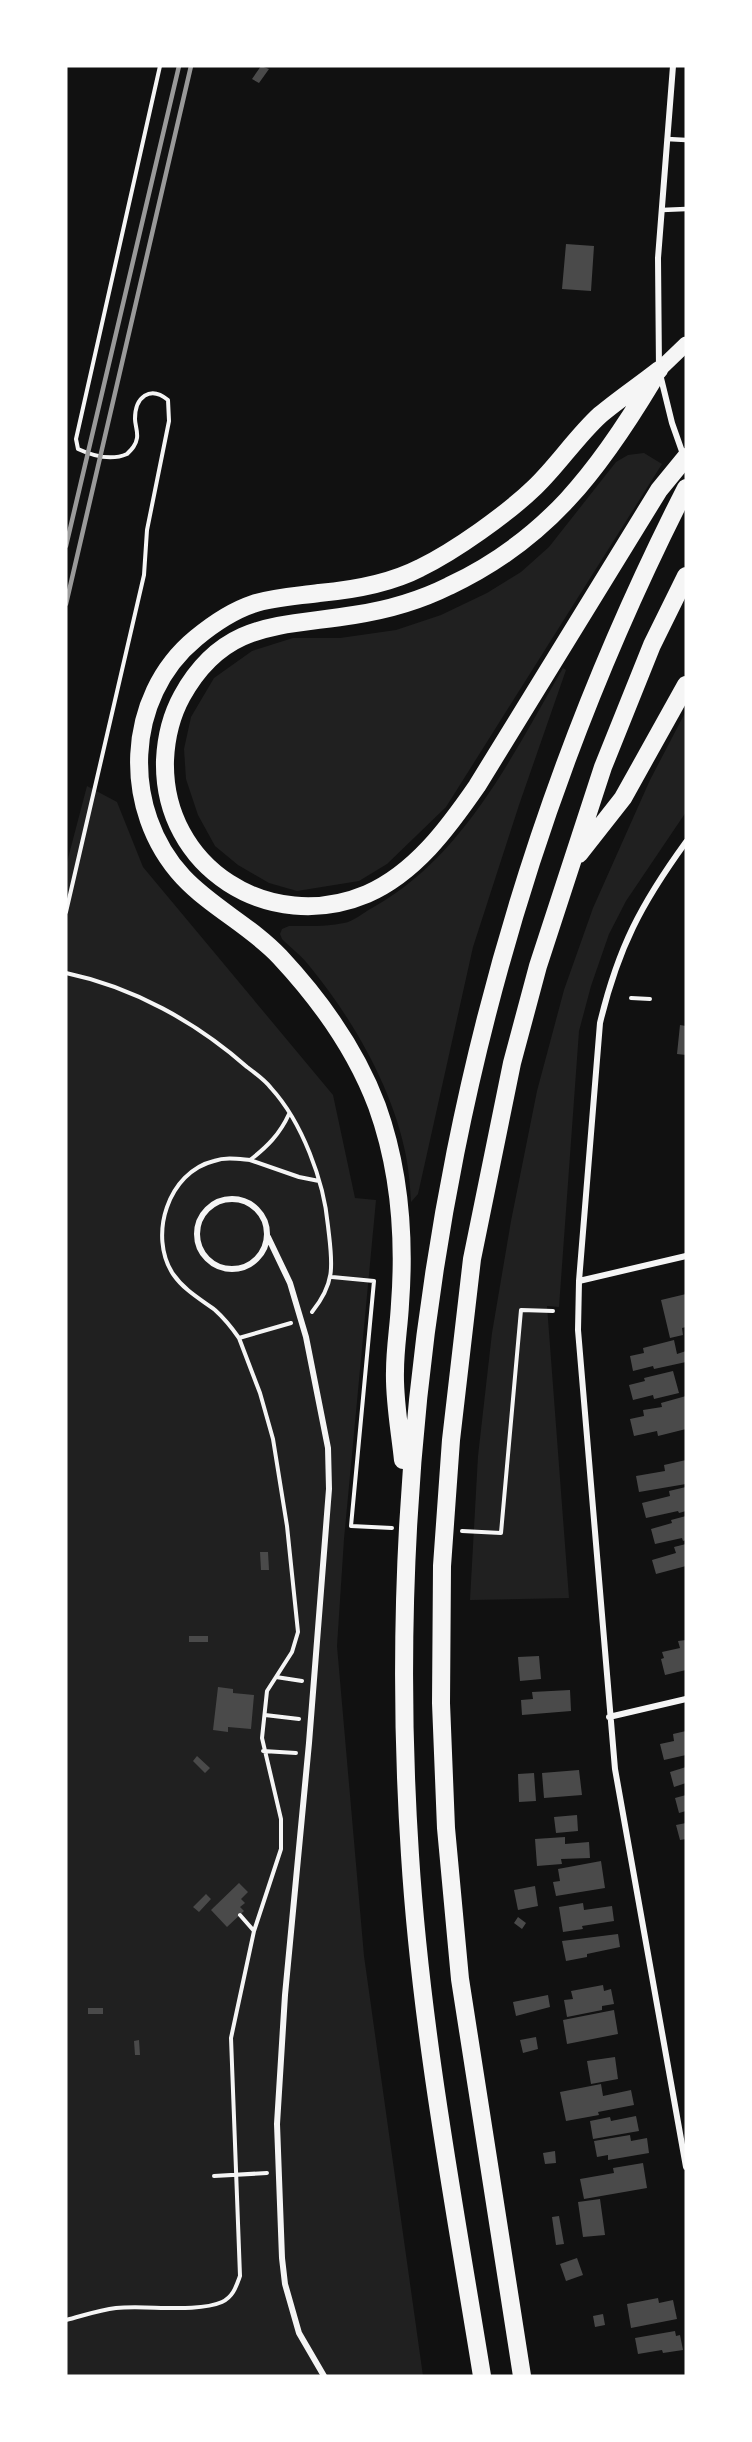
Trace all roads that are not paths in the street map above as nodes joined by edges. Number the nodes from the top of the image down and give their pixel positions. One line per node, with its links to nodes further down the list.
1 (673, 66): 2 (street)
2 (667, 139): 3 (lane); 5 (street)
3 (686, 140)
4 (686, 209): 5 (lane)
5 (662, 210): 7 (street)
6 (686, 344): 7 (main road)
7 (659, 370): 8 (highway); 9 (street); 18 (highway)
8 (686, 457)
9 (686, 463)
10 (686, 488): 18 (highway)
11 (686, 576): 14 (highway)
12 (686, 685): 14 (highway)
13 (686, 843): 17 (street)
14 (572, 863): 25 (highway)
15 (268, 1237): 15 (street); 23 (street)
16 (686, 1256): 17 (street)
17 (579, 1281): 20 (street)
18 (408, 1503): 24 (highway)
19 (686, 1699): 20 (street)
20 (609, 1717): 21 (street)
21 (684, 2146): 22 (street)
22 (686, 2167)
23 (324, 2376)
24 (482, 2376)
25 (522, 2376)

